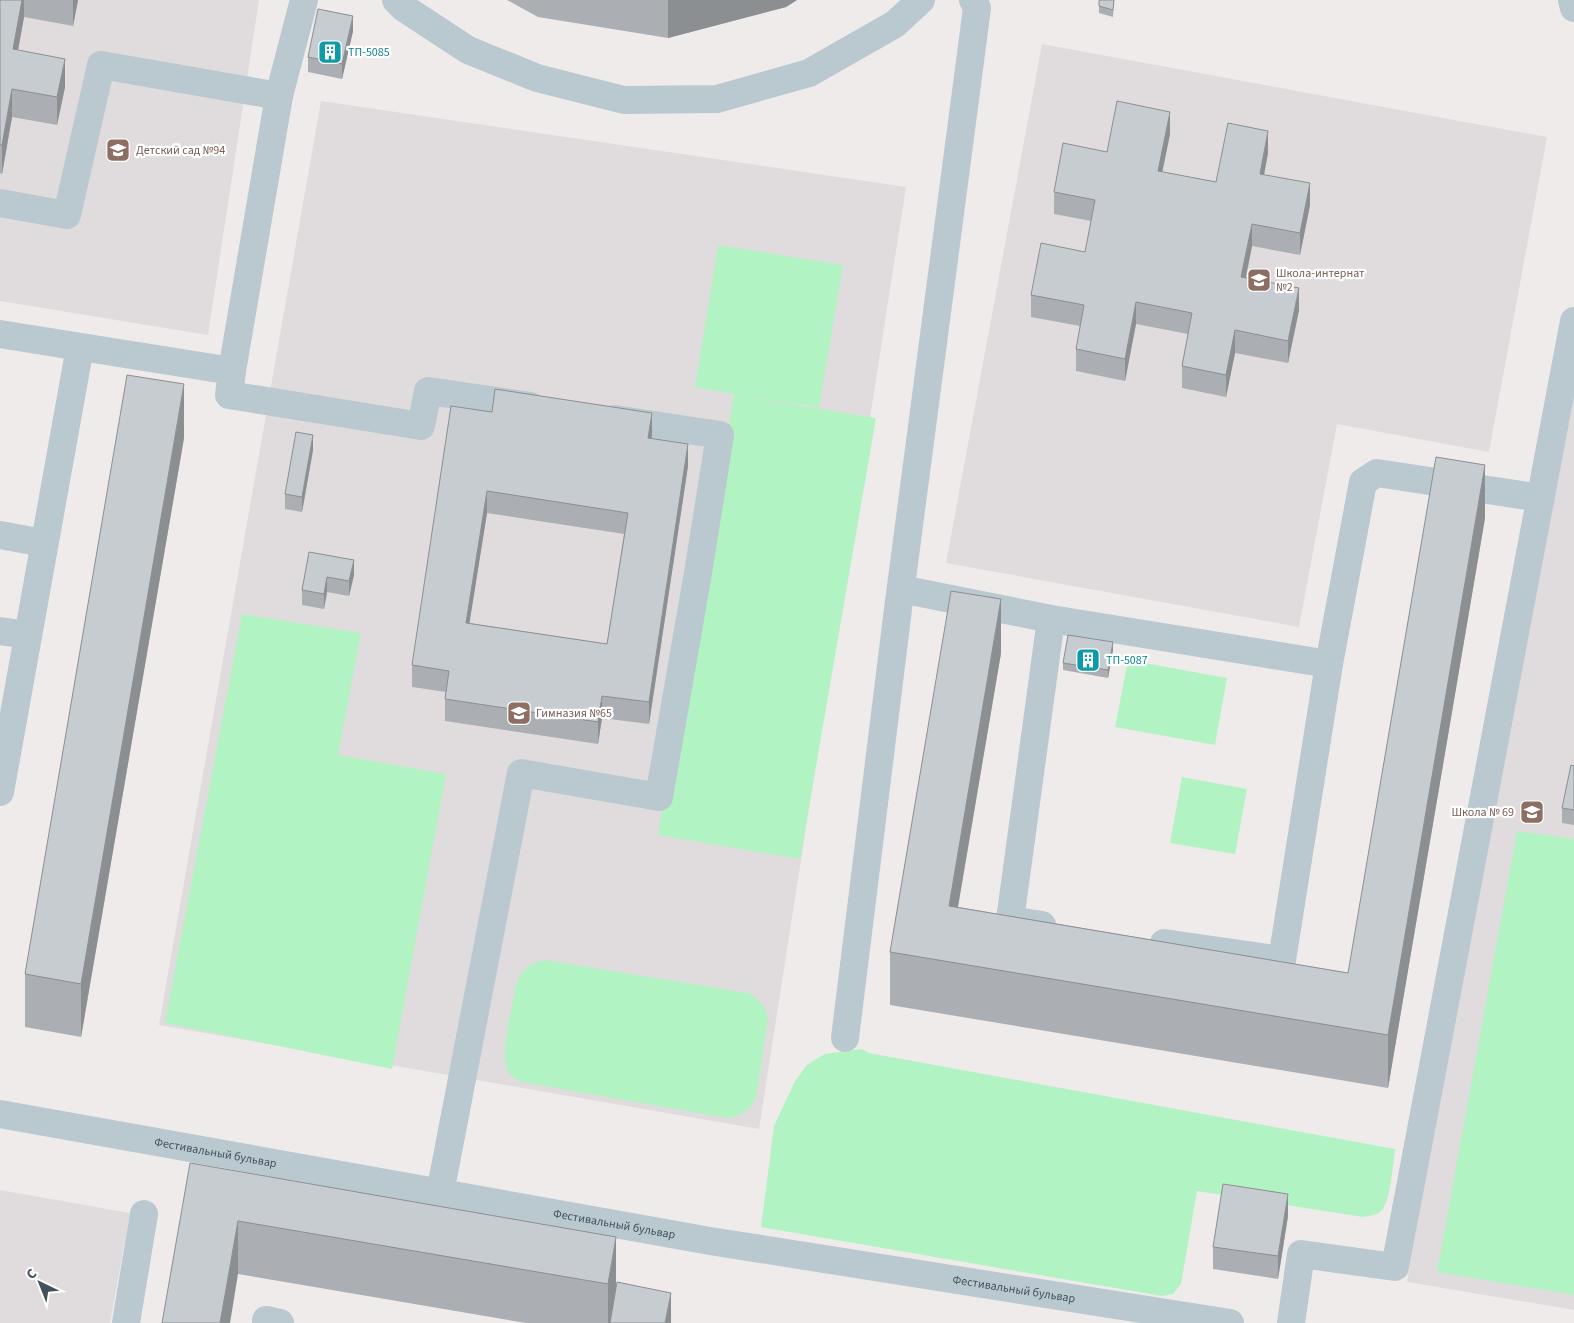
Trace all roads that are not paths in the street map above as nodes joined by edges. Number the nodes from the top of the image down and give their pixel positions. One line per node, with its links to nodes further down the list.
1 (304, 0): 7 (street)
2 (396, 0): 3 (street)
3 (921, 0)
4 (973, 0): 18 (street)
5 (1572, 0): 6 (street)
6 (1574, 8)
7 (278, 96): 8 (street); 12 (street)
8 (0, 203)
9 (1574, 321): 15 (street)
10 (0, 334): 11 (street)
11 (80, 347): 12 (street); 17 (street)
12 (232, 370): 13 (street)
13 (555, 410)
14 (594, 416): 28 (street)
15 (1540, 498): 22 (street); 34 (street)
16 (0, 535): 17 (street)
17 (44, 543): 21 (street)
18 (901, 589): 19 (street); 26 (street)
19 (1051, 619): 22 (street); 24 (street)
20 (0, 631): 21 (street)
21 (28, 636): 23 (street)
22 (1329, 664): 25 (street)
23 (0, 792)
24 (1068, 929)
25 (1137, 939)
26 (845, 1038)
27 (0, 1114): 28 (street, Фестивальный бульвар)
28 (440, 1193): 33 (street, Фестивальный бульвар)
29 (144, 1214): 30 (street)
30 (126, 1323)
31 (266, 1323): 32 (street)
32 (280, 1323)
33 (1230, 1323)
34 (1291, 1323)

